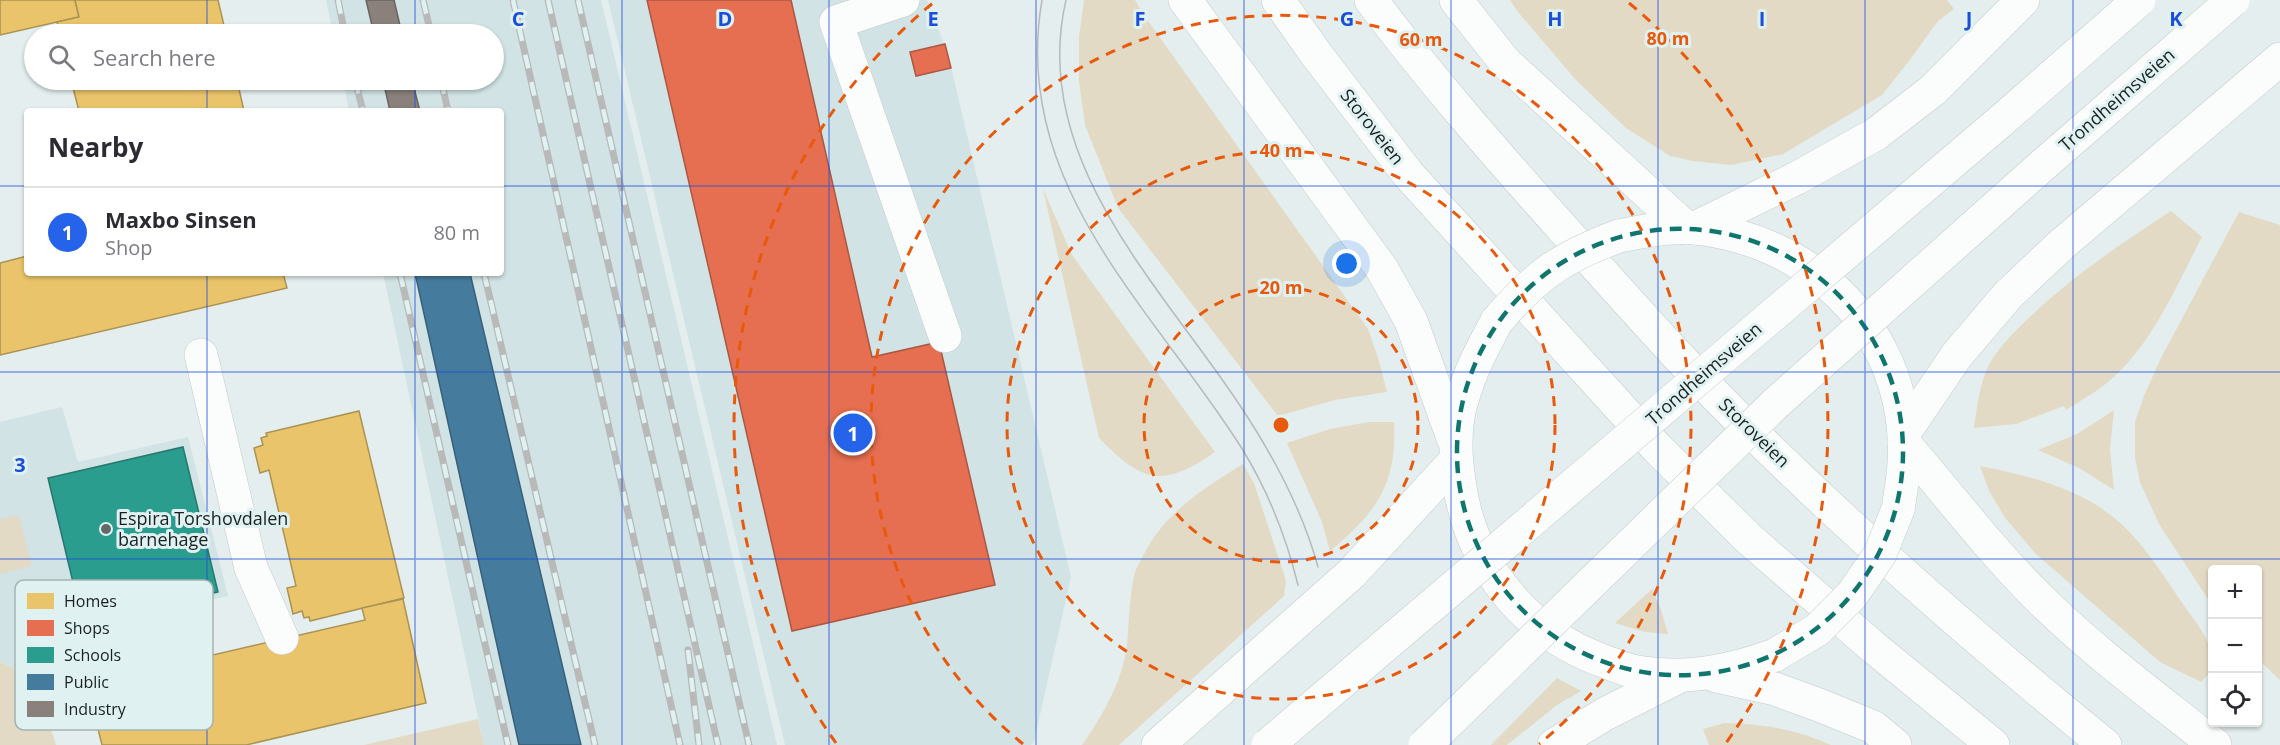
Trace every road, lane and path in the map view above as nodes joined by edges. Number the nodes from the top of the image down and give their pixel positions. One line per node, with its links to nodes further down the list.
1 (903, 0): 9 (main road)
2 (1278, 0): 23 (main road, Storoveien)
3 (1371, 0): 24 (main road, Storoveien)
4 (1456, 0): 11 (main road)
5 (2023, 0): 11 (main road)
6 (2139, 0): 19 (main road, Trondheimsveien, bridge)
7 (2233, 0): 20 (main road, Trondheimsveien, bridge)
8 (1190, 4): 15 (main road)
9 (831, 11): 12 (main road)
10 (2280, 58): 14 (main road)
11 (1691, 228): 14 (main road); 15 (main road, bridge)
12 (945, 336)
13 (201, 355): 16 (main road)
14 (1904, 438): 17 (main road, bridge); 25 (main road)
15 (1456, 453): 17 (main road); 18 (main road)
16 (282, 638)
17 (1694, 675): 21 (main road); 22 (main road)
18 (1158, 745)
19 (1268, 745)
20 (1425, 745)
21 (1554, 745)
22 (1895, 745)
23 (1993, 745)
24 (2105, 745)
25 (2215, 745)

